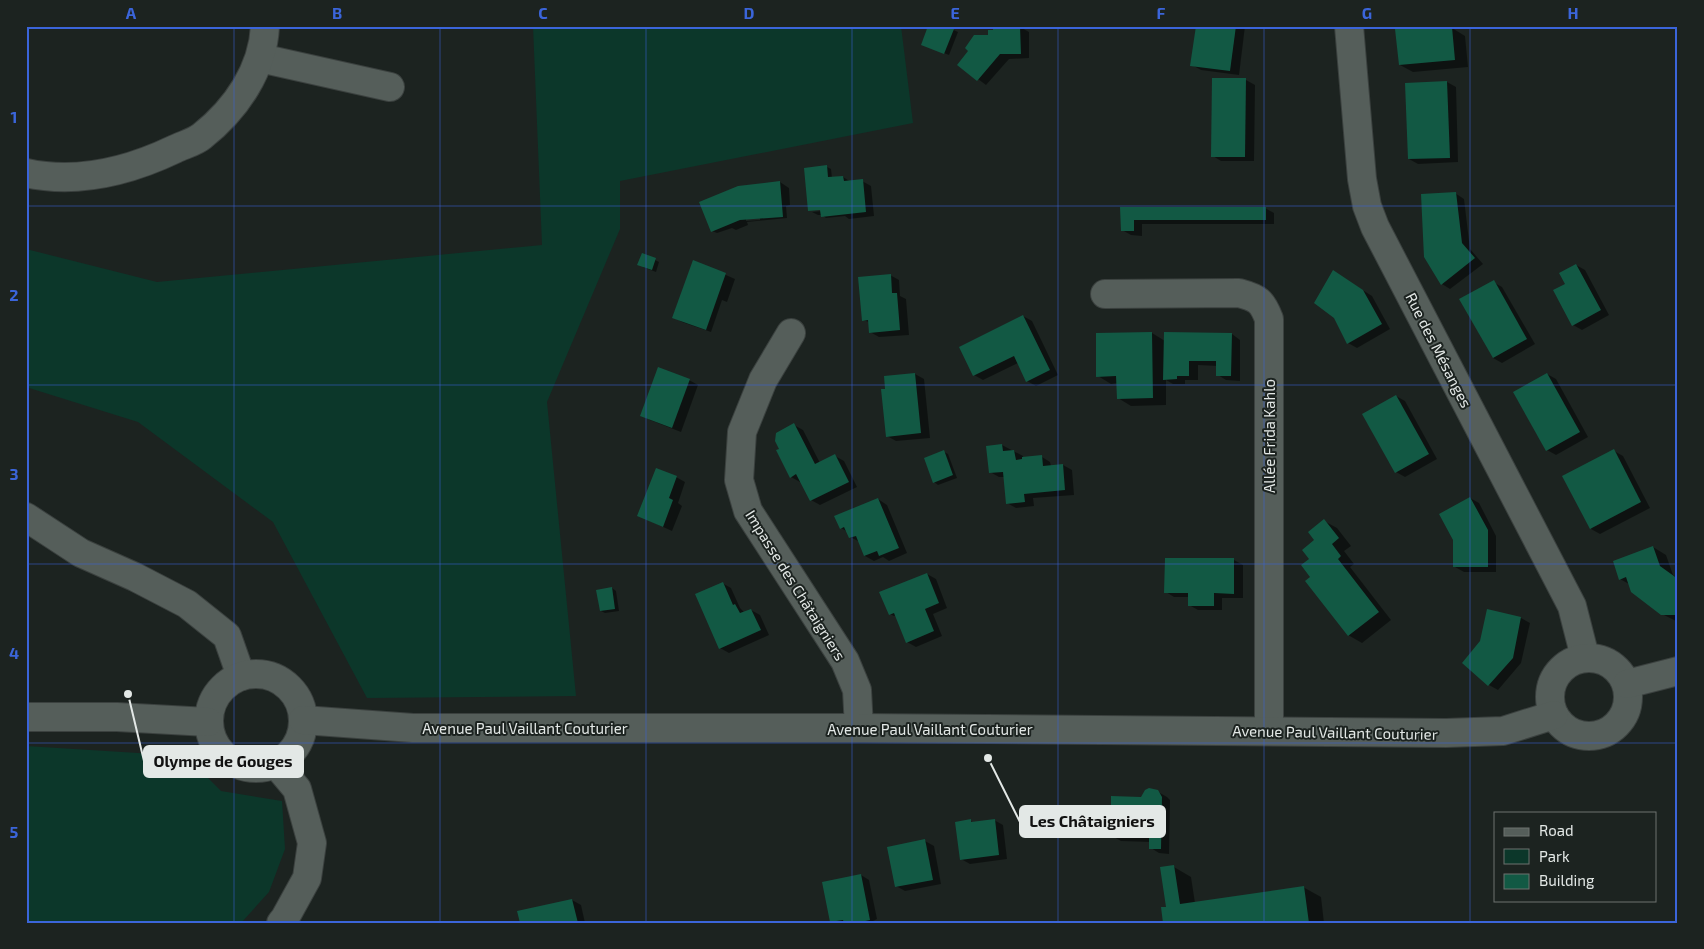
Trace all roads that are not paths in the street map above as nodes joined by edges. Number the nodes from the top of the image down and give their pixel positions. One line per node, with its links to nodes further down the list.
1 (265, 26): 3 (street)
2 (1349, 26): 9 (street, Rue des Mésanges)
3 (260, 58): 4 (street); 5 (street)
4 (390, 87)
5 (26, 173)
6 (1105, 294): 18 (street, Allée Frida Kahlo)
7 (791, 333): 17 (street, Impasse des Châtaigniers)
8 (26, 517): 11 (street)
9 (1585, 657): 12 (street); 13 (street)
10 (1678, 671): 12 (street)
11 (240, 676): 15 (street); 16 (street)
12 (1627, 684): 13 (street)
13 (1554, 715): 18 (street, Avenue Paul Vaillant Couturier)
14 (26, 717): 16 (street)
15 (303, 720): 17 (street, Avenue Paul Vaillant Couturier); 19 (street)
16 (208, 722): 19 (street)
17 (859, 728): 18 (street, Avenue Paul Vaillant Couturier)
18 (1269, 730)
19 (276, 764): 20 (street)
20 (281, 923)

